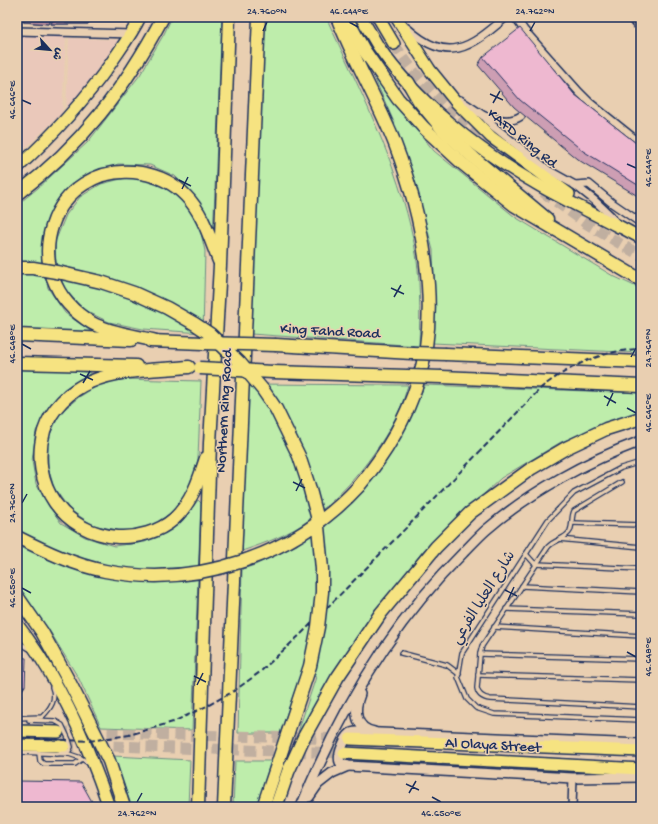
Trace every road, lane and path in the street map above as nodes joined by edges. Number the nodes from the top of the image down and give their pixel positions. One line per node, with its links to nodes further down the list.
1 (140, 17): 13 (main road)
2 (162, 17): 22 (highway)
3 (229, 17): 27 (highway, Northern Ring Road)
4 (259, 17): 89 (highway, Northern Ring Road)
5 (337, 17): 43 (highway, bridge)
6 (346, 17): 25 (highway)
7 (361, 17): 16 (main road)
8 (378, 17): 14 (main road)
9 (506, 17): 11 (street)
10 (515, 17): 19 (street)
11 (397, 19): 15 (main road, KAFD Ring Rd)
12 (17, 31): 13 (street)
13 (132, 34): 20 (main road)
14 (394, 44)
15 (430, 70): 17 (street); 24 (main road, KAFD Ring Rd)
16 (408, 82): 24 (main road); 25 (highway)
17 (484, 116): 18 (street); 21 (street)
18 (521, 116)
19 (641, 144)
20 (17, 168)
21 (575, 185): 23 (street); 24 (street)
22 (17, 194)
23 (641, 223)
24 (619, 227): 26 (main road, KAFD Ring Rd)
25 (555, 229): 29 (highway)
26 (641, 238)
27 (220, 265): 31 (highway); 38 (highway, Northern Ring Road)
28 (17, 268): 90 (highway, bridge)
29 (641, 280)
30 (17, 335): 31 (highway, King Fahd Road)
31 (156, 341): 32 (highway, King Fahd Road, bridge)
32 (641, 362)
33 (17, 363): 34 (highway)
34 (195, 368): 35 (highway, bridge); 38 (highway)
35 (641, 386)
36 (641, 418): 91 (highway)
37 (641, 441): 62 (street)
38 (210, 443): 88 (highway, Northern Ring Road)
39 (641, 462): 46 (lane, شارع العليا الفرعي)
40 (622, 482): 41 (lane)
41 (572, 523): 42 (lane); 44 (lane)
42 (641, 525)
43 (17, 537)
44 (558, 539): 45 (lane); 47 (lane)
45 (641, 547)
46 (526, 554): 47 (lane); 63 (lane, شارع العليا الفرعي)
47 (536, 564): 48 (lane); 49 (lane)
48 (641, 570)
49 (522, 586): 50 (lane); 52 (lane)
50 (641, 592)
51 (17, 596): 87 (highway)
52 (506, 610): 53 (lane); 55 (lane)
53 (641, 614)
54 (17, 624): 60 (main road)
55 (494, 627): 56 (lane); 59 (lane)
56 (641, 636)
57 (17, 642): 60 (lane)
58 (401, 653): 63 (lane)
59 (480, 654): 61 (lane); 64 (lane)
60 (39, 656): 67 (lane); 82 (main road)
61 (641, 659)
62 (368, 672): 71 (street); 92 (street)
63 (459, 674): 68 (lane, شارع العليا الفرعي)
64 (478, 675): 65 (lane); 66 (lane)
65 (641, 680)
66 (641, 707)
67 (17, 719): 75 (lane)
68 (641, 720)
69 (17, 731): 70 (main road)
70 (58, 732)
71 (383, 734): 74 (street); 81 (street)
72 (350, 739): 76 (main road, Al Olaya Street)
73 (17, 744): 75 (main road)
74 (641, 744)
75 (60, 750): 78 (lane); 80 (lane)
76 (641, 751)
77 (17, 752): 78 (lane)
78 (39, 753): 80 (lane)
79 (344, 753): 83 (main road, Al Olaya Street)
80 (82, 759): 82 (lane)
81 (348, 766): 85 (street); 92 (street)
82 (96, 769): 86 (main road)
83 (641, 769)
84 (641, 777): 85 (street)
85 (573, 778): 93 (street)
86 (109, 807)
87 (124, 807)
88 (198, 807)
89 (224, 807)
90 (263, 807)
91 (276, 807)
92 (302, 807)
93 (572, 807)

